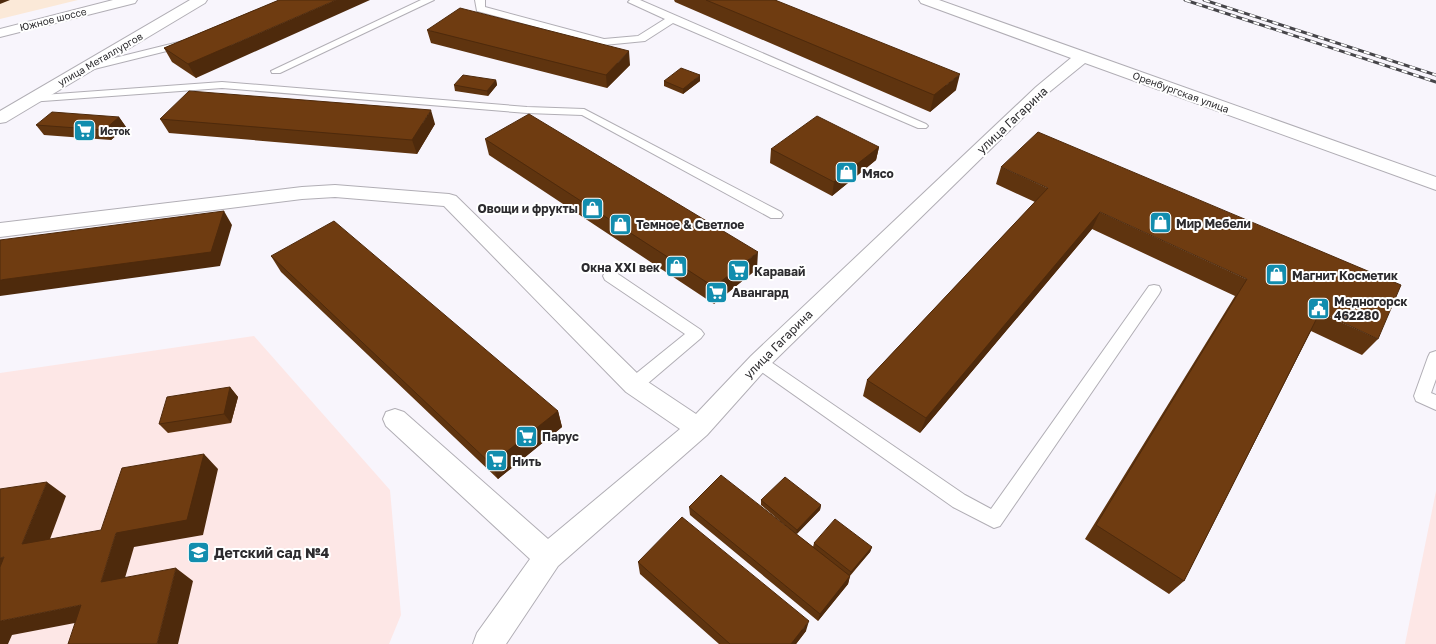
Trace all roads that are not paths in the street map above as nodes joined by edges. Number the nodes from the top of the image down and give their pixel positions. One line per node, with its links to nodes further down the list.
1 (130, 0): 8 (street, Южное шоссе)
2 (200, 0): 11 (street, улица Металлургов)
3 (429, 0): 12 (lane)
4 (480, 0): 7 (lane)
5 (635, 0): 7 (lane)
6 (926, 0): 10 (street, Оренбургская улица)
7 (672, 19): 15 (lane)
8 (0, 33)
9 (193, 41): 11 (lane)
10 (1083, 56): 16 (street, Оренбургская улица); 22 (street, улица Гагарина)
11 (85, 68): 13 (street, улица Металлургов)
12 (276, 71)
13 (28, 99): 14 (street, улица Металлургов); 17 (lane)
14 (0, 118)
15 (922, 126)
16 (1436, 184)
17 (776, 215)
18 (0, 230): 23 (street)
19 (610, 276): 23 (lane)
20 (1154, 290): 22 (lane)
21 (1436, 357): 24 (lane)
22 (759, 362): 26 (street, улица Гагарина)
23 (634, 385): 26 (street)
24 (1436, 403)
25 (395, 419): 27 (street)
26 (698, 428): 27 (street, улица Гагарина)
27 (548, 557): 28 (street, улица Гагарина)
28 (488, 644)

